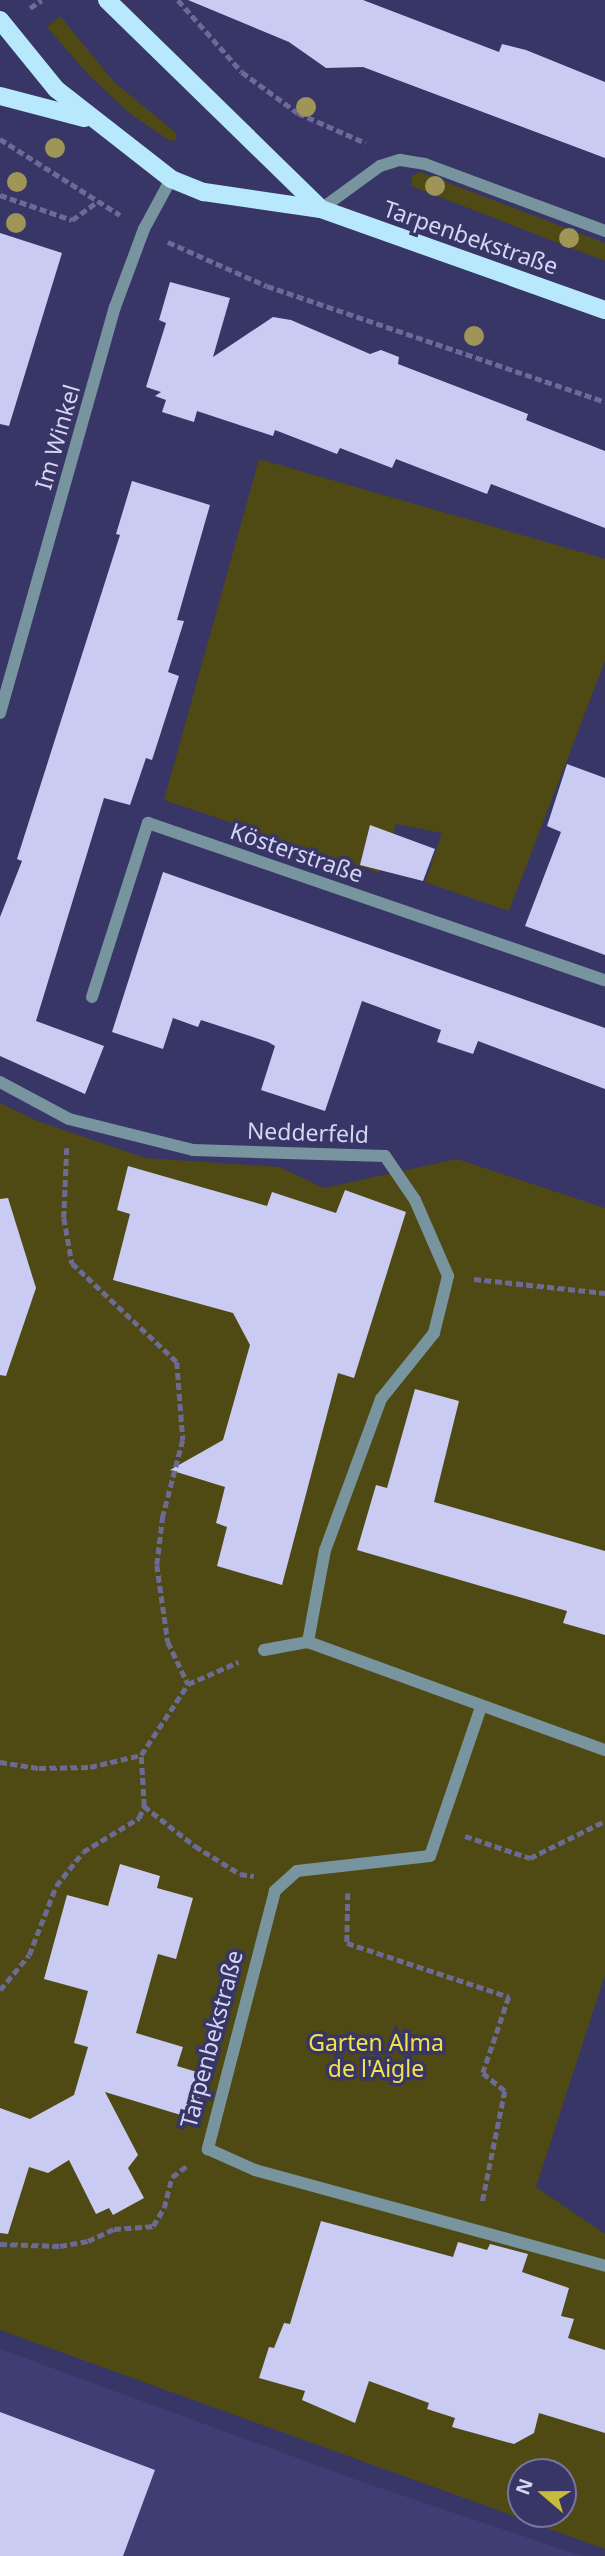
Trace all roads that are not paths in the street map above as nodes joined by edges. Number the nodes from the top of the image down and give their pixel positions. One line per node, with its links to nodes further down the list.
1 (107, 0): 6 (main road, Tarpenbekstraße)
2 (0, 20): 4 (main road, Tarpenbekstraße)
3 (0, 96): 4 (main road)
4 (91, 120): 5 (main road, Tarpenbekstraße)
5 (171, 179): 6 (main road, Tarpenbekstraße); 9 (street, Im Winkel)
6 (321, 209): 7 (street, Tarpenbekstraße); 8 (main road, Tarpenbekstraße)
7 (605, 232)
8 (605, 310)
9 (0, 713)
10 (605, 981): 11 (street, Kösterstraße)
11 (92, 997)
12 (0, 1082): 13 (street, Nedderfeld)
13 (308, 1642): 14 (street); 15 (street)
14 (264, 1650)
15 (481, 1707): 16 (street); 17 (street, Tarpenbekstraße)
16 (605, 1750)
17 (605, 2266)

